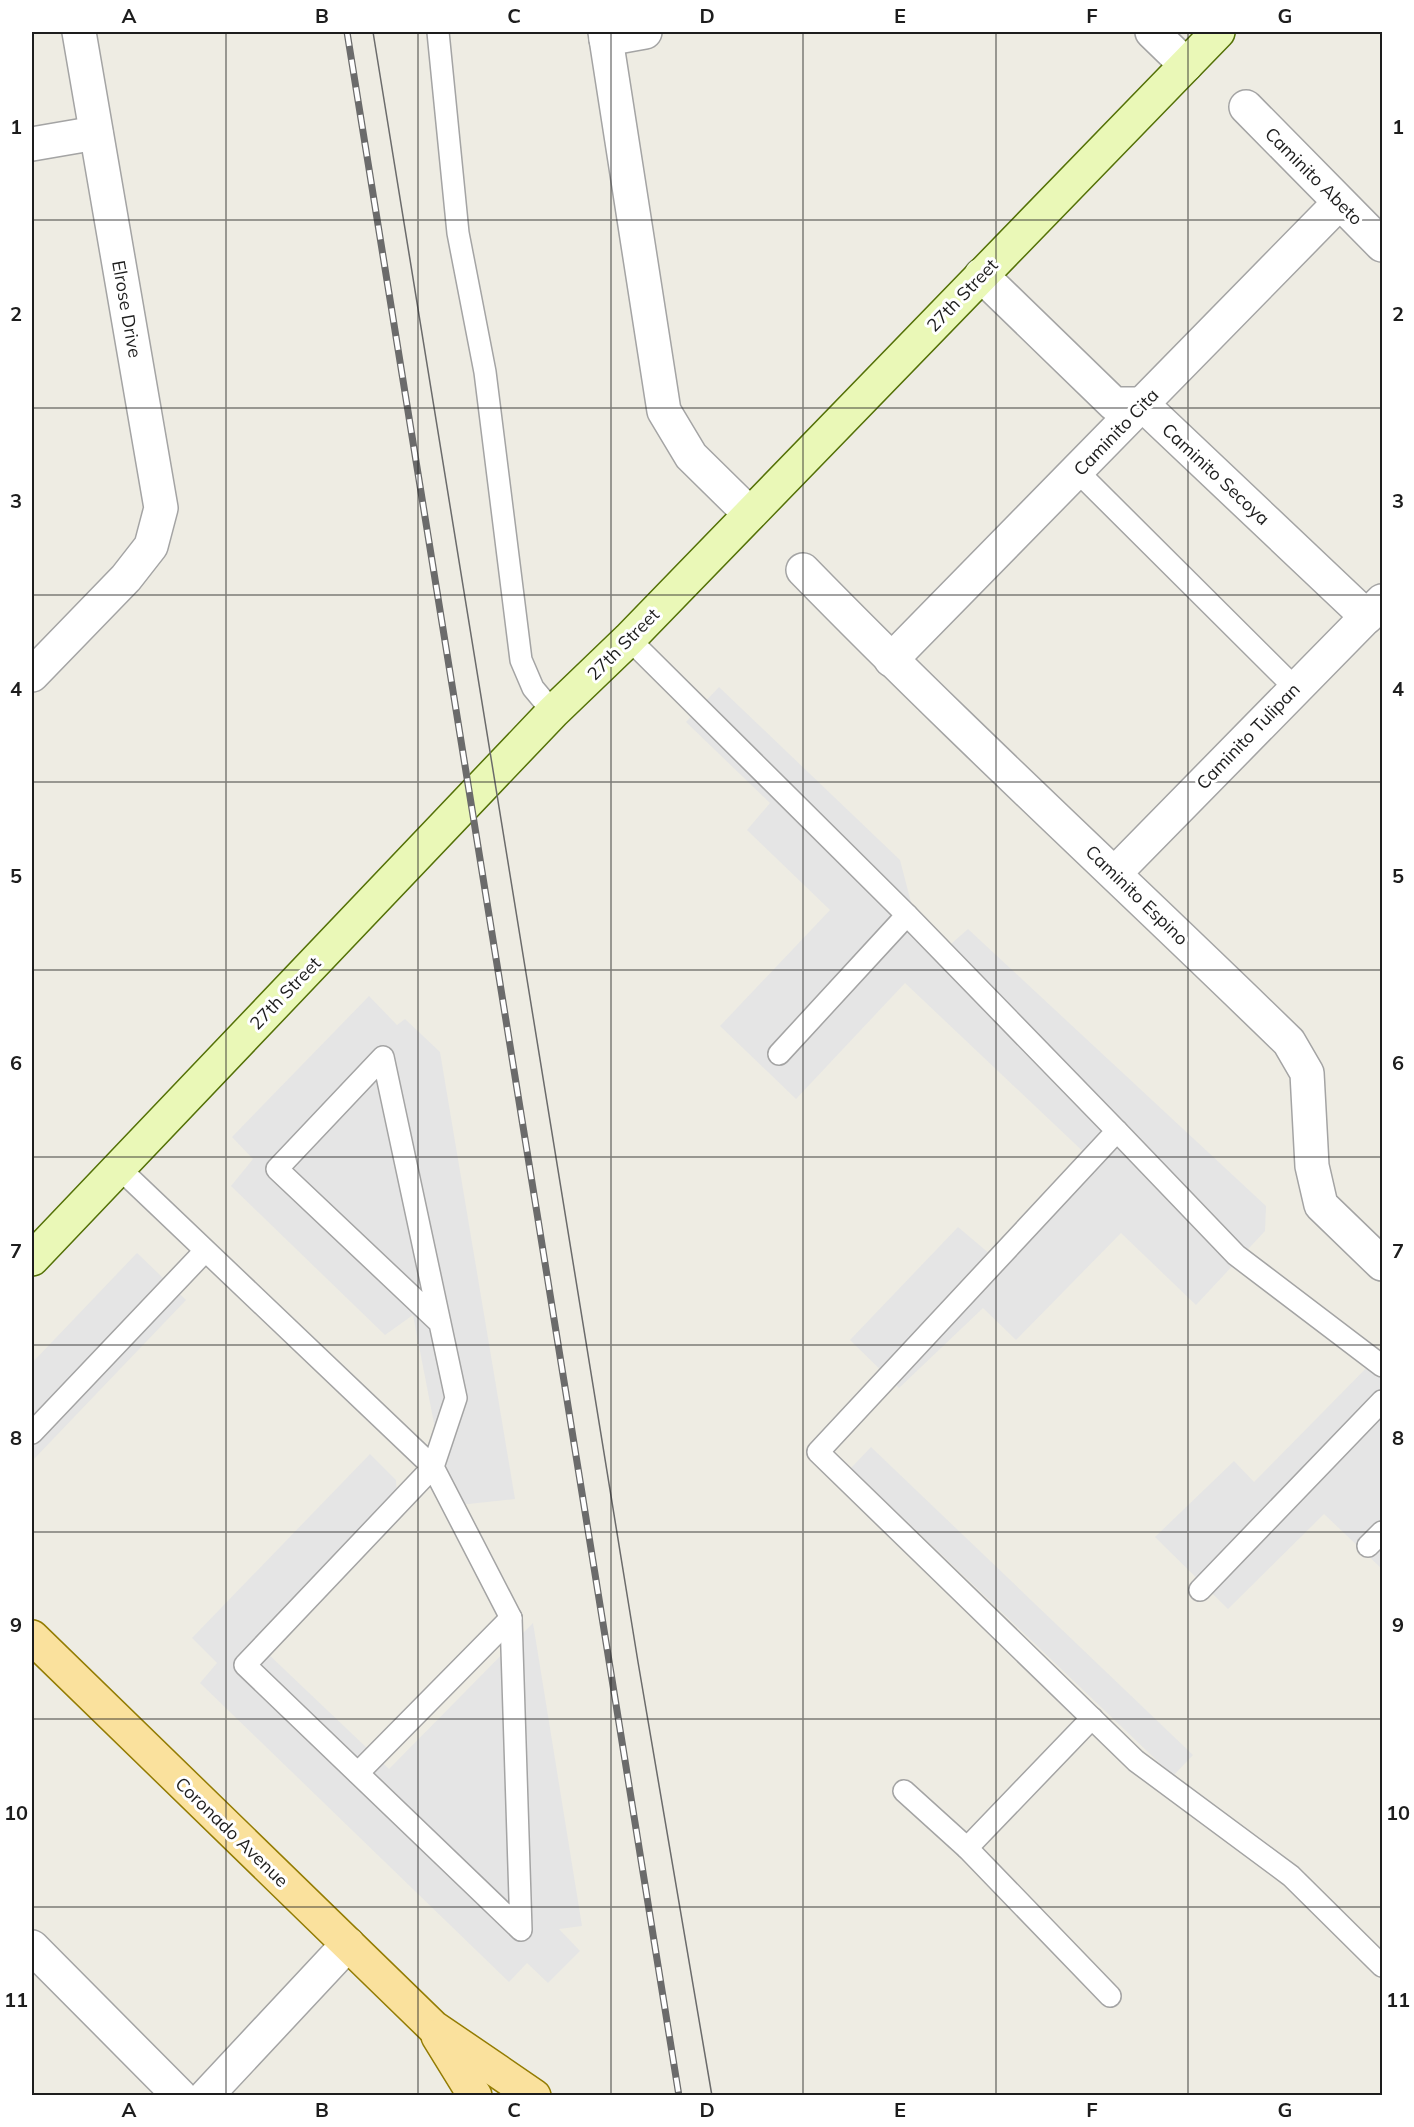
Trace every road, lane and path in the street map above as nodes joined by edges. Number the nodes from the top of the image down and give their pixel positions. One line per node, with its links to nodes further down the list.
1 (79, 32): 9 (street, Elrose Drive)
2 (438, 32): 23 (lane)
3 (645, 32): 6 (street)
4 (1152, 32): 7 (street)
5 (1218, 32): 7 (street, 27th Street)
6 (605, 35): 16 (street)
7 (1186, 65): 13 (street, 27th Street)
8 (1246, 107): 11 (street, Caminito Abeto)
9 (96, 133): 10 (street); 21 (street, Elrose Drive)
10 (32, 144)
11 (1339, 203): 12 (street, Caminito Abeto); 14 (street, Caminito Cita)
12 (1383, 245)
13 (981, 275): 14 (street); 16 (street, 27th Street)
14 (1142, 404): 15 (street, Caminito Cita); 18 (street, Caminito Secoya)
15 (1078, 472): 20 (street, Caminito Cita); 22 (lane)
16 (750, 514): 19 (street, 27th Street)
17 (803, 570): 20 (street, Caminito Espino)
18 (1375, 609): 22 (street, Caminito Tulipan)
19 (629, 639): 23 (street, 27th Street); 25 (lane)
20 (891, 660): 24 (street, Caminito Espino)
21 (32, 675)
22 (1295, 688): 24 (street, Caminito Tulipan)
23 (554, 712): 28 (street, 27th Street)
24 (1115, 873): 31 (street, Caminito Espino)
25 (907, 915): 26 (lane); 27 (lane)
26 (779, 1054)
27 (1117, 1131): 33 (lane); 40 (lane)
28 (118, 1167): 29 (lane); 30 (street, 27th Street)
29 (205, 1251): 35 (lane); 36 (lane)
30 (32, 1259)
31 (1383, 1264)
32 (440, 1323): 32 (lane); 36 (lane)
33 (1383, 1366)
34 (1383, 1401): 37 (lane)
35 (32, 1434)
36 (433, 1467): 38 (lane); 41 (lane)
37 (1200, 1590)
38 (511, 1618): 41 (lane); 41 (lane)
39 (32, 1636): 44 (main road, Coronado Avenue)
40 (1092, 1718): 43 (lane); 46 (lane)
41 (358, 1773)
42 (904, 1791): 43 (lane)
43 (967, 1848): 47 (lane)
44 (348, 1944): 48 (main road, Coronado Avenue); 50 (street)
45 (32, 1947): 49 (street)
46 (1383, 1966)
47 (1110, 1996)
48 (433, 2027): 51 (main road, Coronado Avenue); 52 (main road, Coronado Avenue)
49 (180, 2096)
50 (206, 2096)
51 (475, 2096)
52 (534, 2096)

